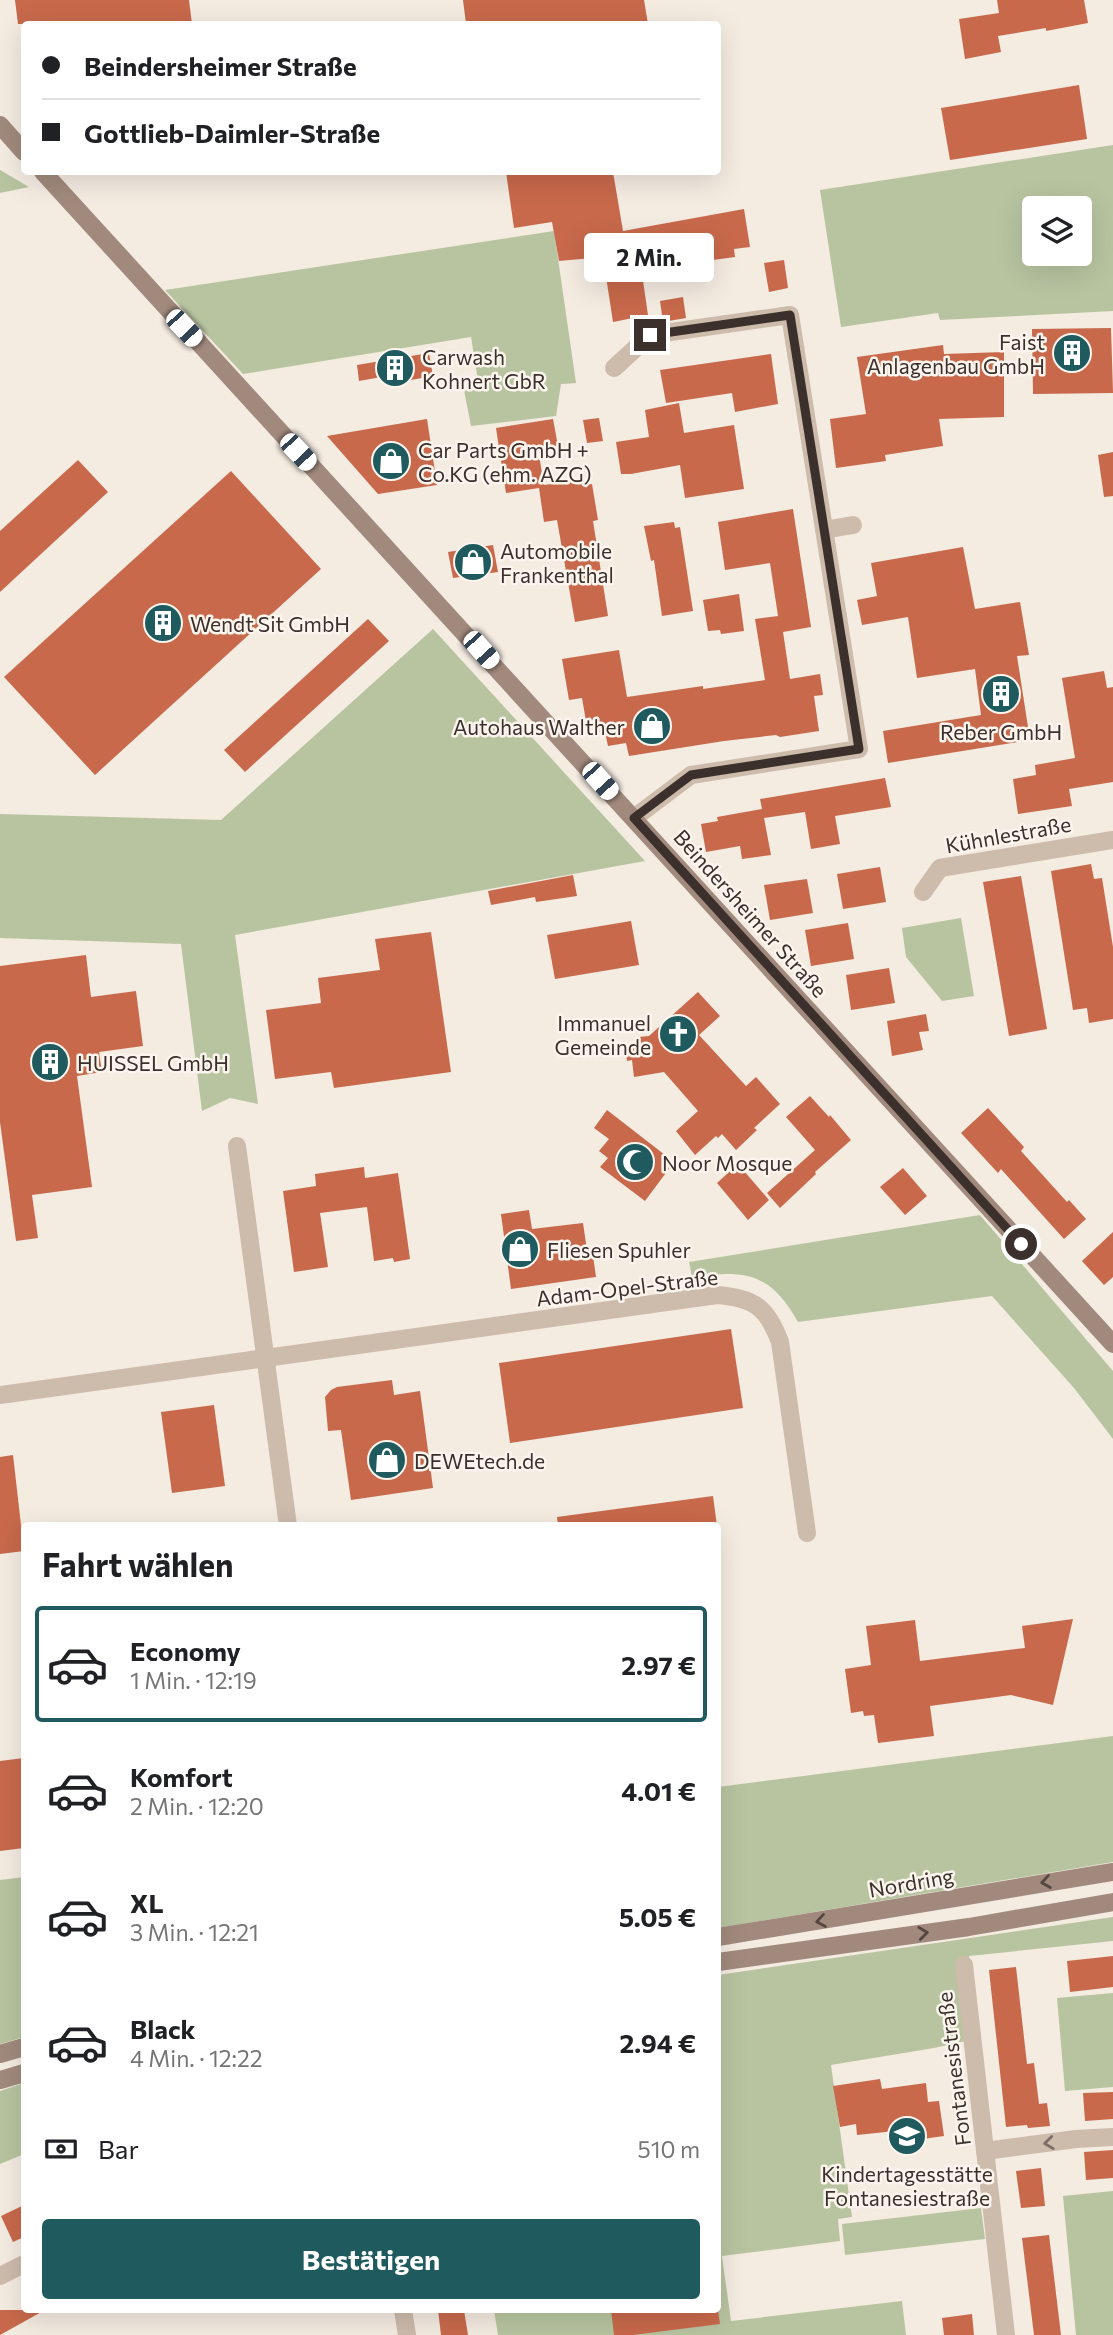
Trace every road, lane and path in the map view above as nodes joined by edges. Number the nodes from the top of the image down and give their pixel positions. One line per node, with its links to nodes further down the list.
1 (0, 125): 2 (street)
2 (21, 149)
3 (46, 175): 7 (street, Beindersheimer Straße)
4 (614, 368): 6 (street)
5 (853, 525): 6 (street)
6 (824, 530): 7 (street)
7 (634, 818): 11 (street, Beindersheimer Straße)
8 (1113, 840): 9 (street, Kühnlestraße)
9 (923, 892)
10 (237, 1146): 12 (street)
11 (1113, 1345)
12 (266, 1359): 13 (street, Adam-Opel-Straße); 14 (street); 15 (street, Adam-Opel-Straße)
13 (0, 1395)
14 (287, 1522)
15 (807, 1533)
16 (1113, 1872): 18 (street, Nordring, one-way to 18)
17 (1113, 1902): 19 (street, one-way to 17)
18 (721, 1937)
19 (721, 1962)
20 (964, 1965): 26 (street, Fontanesistraße)
21 (21, 2049): 22 (street)
22 (0, 2054)
23 (21, 2074): 24 (street)
24 (0, 2080)
25 (1113, 2137): 26 (street, one-way to 26)
26 (985, 2151): 31 (street, Fontanesistraße)
27 (21, 2266): 28 (street)
28 (0, 2276)
29 (403, 2313): 30 (street)
30 (407, 2335)
31 (1006, 2335)

